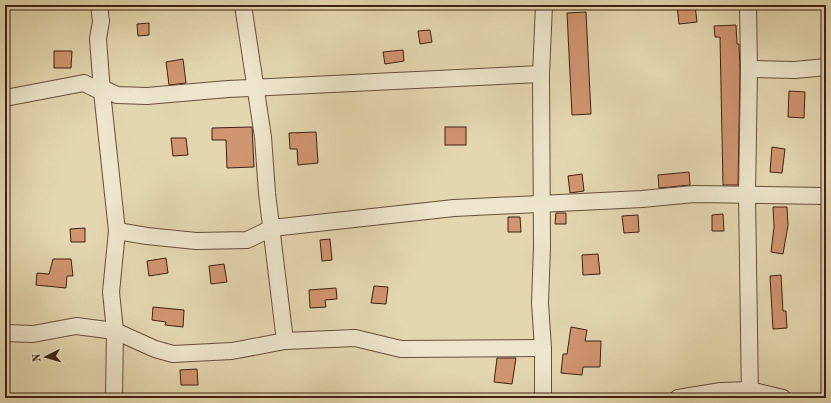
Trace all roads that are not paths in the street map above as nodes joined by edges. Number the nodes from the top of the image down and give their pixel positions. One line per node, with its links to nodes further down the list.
1 (99, 5): 9 (street)
2 (243, 5): 8 (street)
3 (544, 5): 7 (street)
4 (748, 5): 6 (street)
5 (826, 67): 6 (street)
6 (749, 69): 11 (street)
7 (541, 74): 8 (street); 13 (street)
8 (256, 88): 9 (street); 14 (street)
9 (102, 92): 10 (street); 15 (street)
10 (5, 98)
11 (747, 194): 12 (street); 13 (street); 20 (street)
12 (826, 196)
13 (542, 204): 14 (street); 19 (street)
14 (272, 228): 15 (street); 18 (street)
15 (117, 231): 16 (street)
16 (115, 331): 17 (street); 18 (street); 21 (street)
17 (5, 333)
18 (285, 341): 19 (street)
19 (543, 348): 22 (street)
20 (750, 394): 23 (street); 24 (street)
21 (114, 398)
22 (543, 398)
23 (678, 398)
24 (783, 398)

